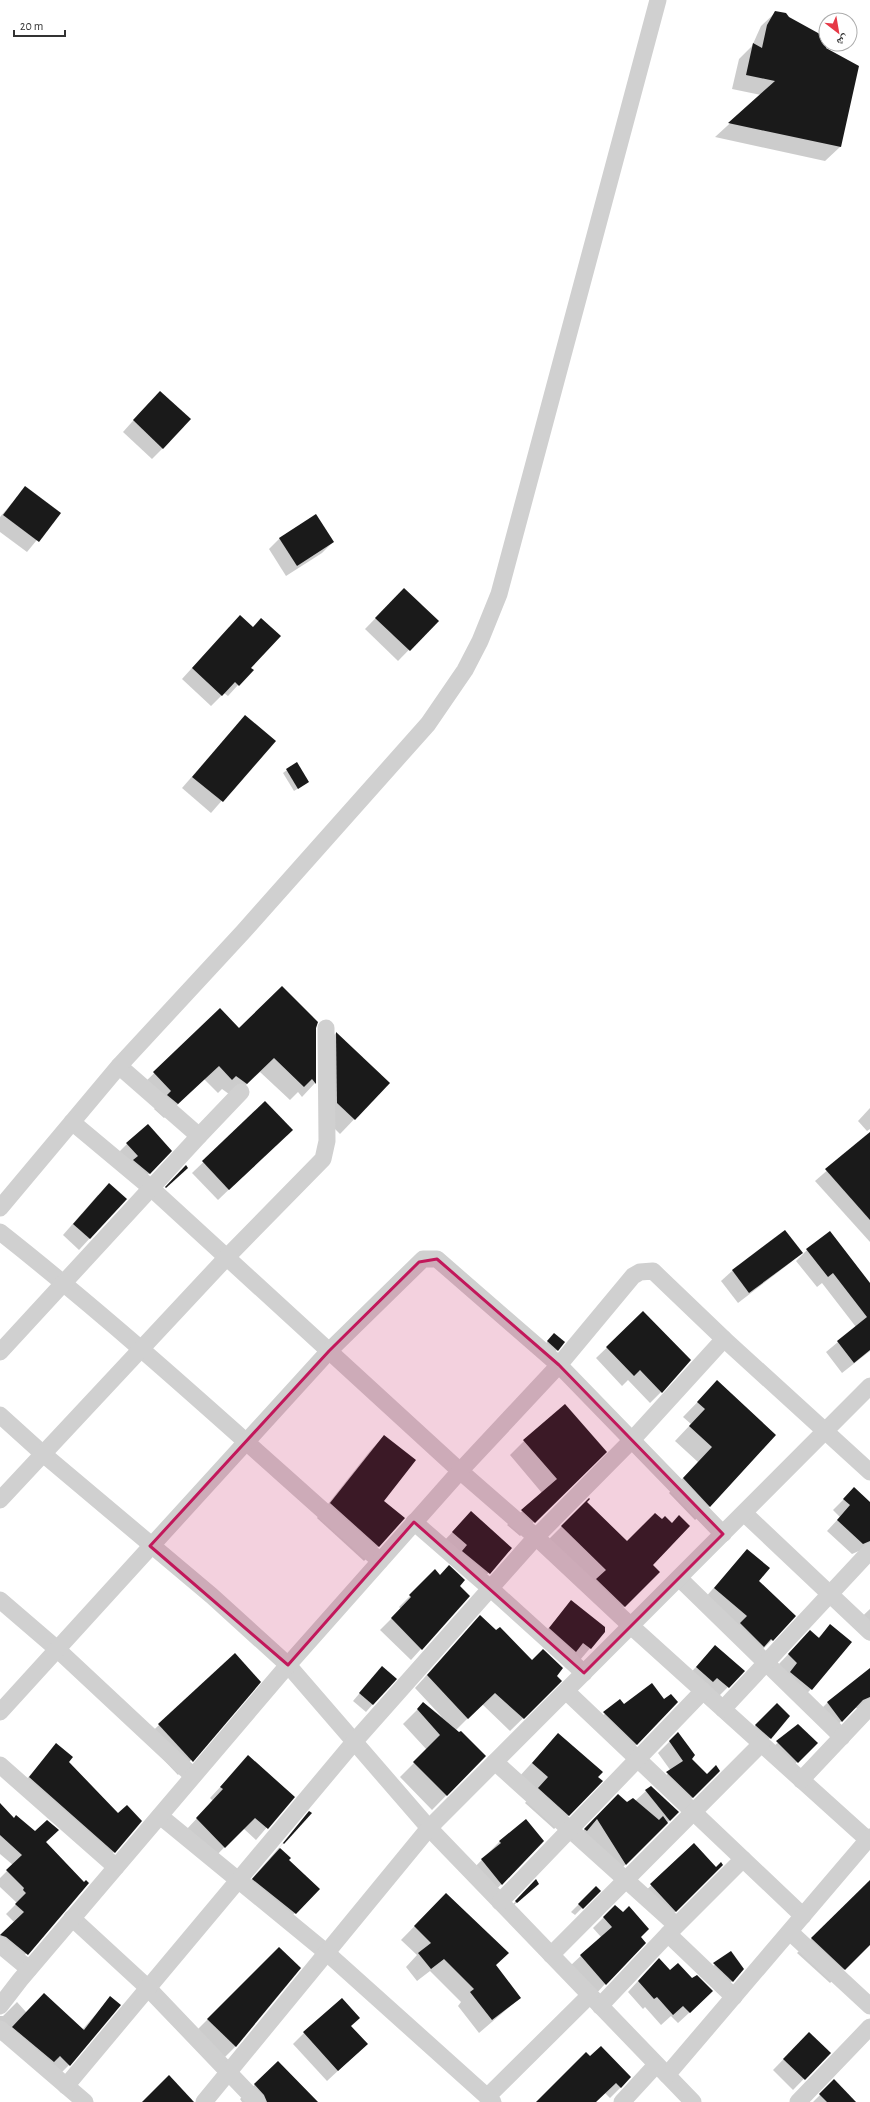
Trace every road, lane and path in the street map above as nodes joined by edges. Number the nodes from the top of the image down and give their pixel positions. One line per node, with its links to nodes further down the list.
1 (658, 0): 3 (street)
2 (326, 1028): 10 (street)
3 (119, 1066): 5 (street); 6 (street)
4 (241, 1092): 6 (street)
5 (72, 1122): 7 (street); 8 (street)
6 (199, 1136): 7 (street)
7 (151, 1188): 10 (street); 11 (street)
8 (0, 1208)
9 (0, 1232): 11 (street)
10 (227, 1257): 13 (street); 14 (street)
11 (64, 1282): 13 (street); 15 (street)
12 (724, 1339): 16 (street); 19 (street); 20 (street)
13 (142, 1349): 21 (street); 22 (street)
14 (329, 1351): 16 (street); 21 (street); 23 (street)
15 (0, 1352)
16 (559, 1365): 20 (street); 23 (street)
17 (870, 1386): 19 (street)
18 (0, 1415): 22 (street)
19 (826, 1430): 24 (street); 26 (street)
20 (632, 1440): 28 (street); 29 (street)
21 (245, 1442): 30 (street); 32 (street)
22 (42, 1453): 25 (street); 30 (street)
23 (460, 1471): 27 (street); 29 (street)
24 (870, 1472)
25 (0, 1500)
26 (744, 1513): 28 (street); 35 (street)
27 (414, 1522): 32 (street); 34 (street)
28 (723, 1534): 33 (street)
29 (536, 1537): 34 (street); 37 (street)
30 (150, 1546): 39 (street); 41 (street)
31 (870, 1550): 35 (street)
32 (380, 1561): 41 (street)
33 (679, 1578): 37 (street); 40 (street)
34 (490, 1588): 42 (street); 49 (street)
35 (829, 1594): 38 (street); 40 (street)
36 (0, 1600): 39 (street)
37 (631, 1626): 42 (street); 44 (street)
38 (870, 1632)
39 (57, 1649): 47 (street); 54 (street)
40 (765, 1662): 46 (street); 48 (street)
41 (288, 1665): 49 (street); 54 (street)
42 (584, 1673): 43 (street)
43 (566, 1691): 51 (street); 52 (street)
44 (703, 1691): 46 (street); 51 (street)
45 (870, 1707): 48 (street)
46 (723, 1709): 50 (street)
47 (0, 1712)
48 (842, 1737): 55 (street)
49 (354, 1742): 58 (street); 63 (street)
50 (761, 1744): 55 (street); 56 (street)
51 (638, 1759): 56 (street); 59 (street)
52 (495, 1762): 58 (street); 59 (street)
53 (0, 1765): 62 (street)
54 (193, 1776): 57 (street)
55 (801, 1780): 60 (street)
56 (693, 1812): 61 (street); 64 (street)
57 (160, 1816): 62 (street); 63 (street)
58 (429, 1828): 65 (street); 71 (street)
59 (570, 1830): 64 (street); 65 (street)
60 (869, 1838): 66 (street)
61 (743, 1859): 66 (street); 68 (street)
62 (116, 1867): 67 (street)
63 (238, 1879): 71 (street); 74 (street)
64 (626, 1880): 68 (street); 72 (street)
65 (500, 1902): 72 (street)
66 (803, 1916): 69 (street)
67 (72, 1918): 73 (street); 74 (street)
68 (672, 1930): 75 (street); 76 (street)
69 (790, 1932): 75 (street); 78 (street)
70 (0, 1945): 73 (street)
71 (327, 1953): 82 (street); 84 (street)
72 (551, 1955): 76 (street)
73 (29, 1969): 77 (street)
74 (147, 1987): 82 (street); 83 (street)
75 (734, 1997): 81 (street)
76 (595, 2001): 81 (street); 84 (street)
77 (0, 2006)
78 (870, 2006)
79 (870, 2027): 90 (street)
80 (0, 2029): 83 (street)
81 (662, 2070): 88 (street); 89 (street)
82 (228, 2072): 86 (street); 87 (street)
83 (66, 2086): 85 (street)
84 (490, 2099)
85 (85, 2102)
86 (204, 2102)
87 (257, 2102)
88 (622, 2102)
89 (693, 2102)
90 (798, 2102)

